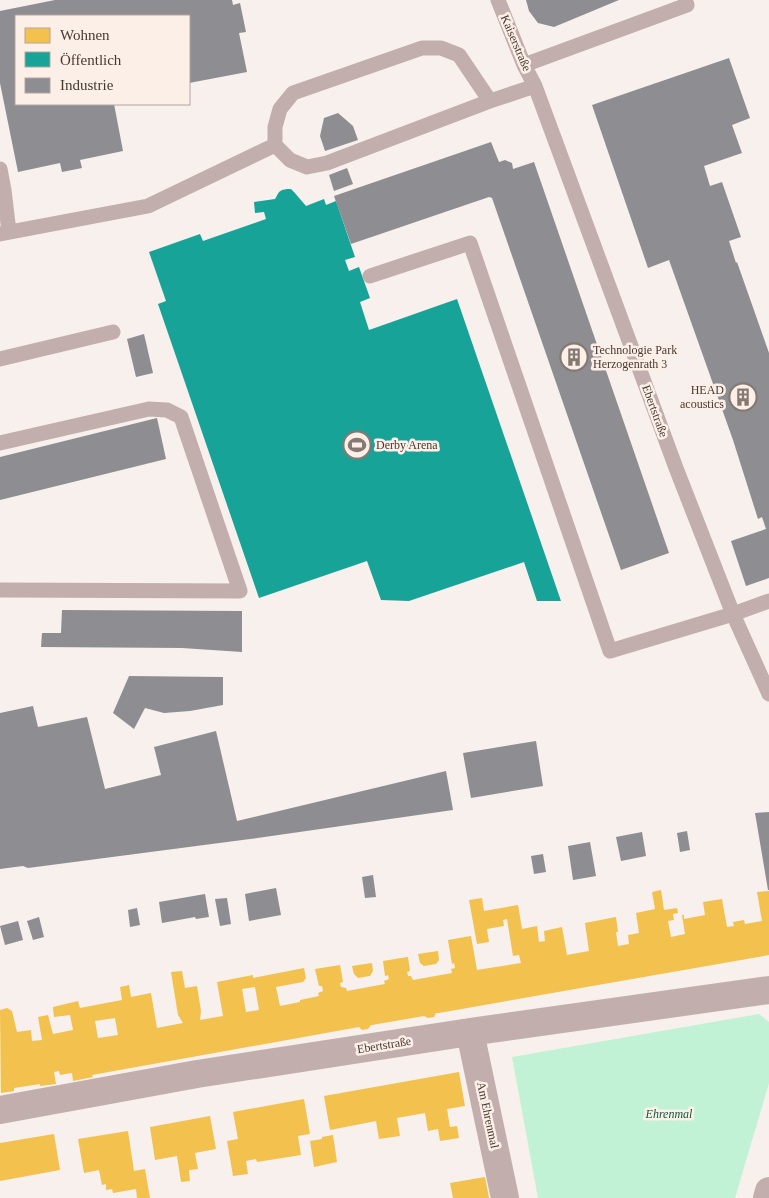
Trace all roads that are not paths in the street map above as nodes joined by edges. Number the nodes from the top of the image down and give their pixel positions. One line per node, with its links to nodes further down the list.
1 (498, 0): 3 (lane, Kaiserstraße)
2 (685, 0): 3 (lane)
3 (524, 65): 4 (lane, Kaiserstraße)
4 (535, 86): 5 (lane); 15 (lane, Ebertstraße)
5 (490, 101): 6 (lane); 6 (lane)
6 (275, 146): 8 (lane)
7 (0, 169): 8 (lane)
8 (4, 233)
9 (370, 276): 15 (lane)
10 (113, 332): 11 (lane)
11 (0, 359)
12 (0, 443): 13 (lane)
13 (0, 590)
14 (769, 601): 15 (lane)
15 (733, 614): 16 (lane, Ebertstraße)
16 (769, 694)
17 (769, 990): 18 (street, Ebertstraße)
18 (470, 1032): 19 (street, Ebertstraße); 21 (street, Am Ehrenmal)
19 (0, 1110)
20 (769, 1191): 22 (street)
21 (506, 1198)
22 (767, 1198)

